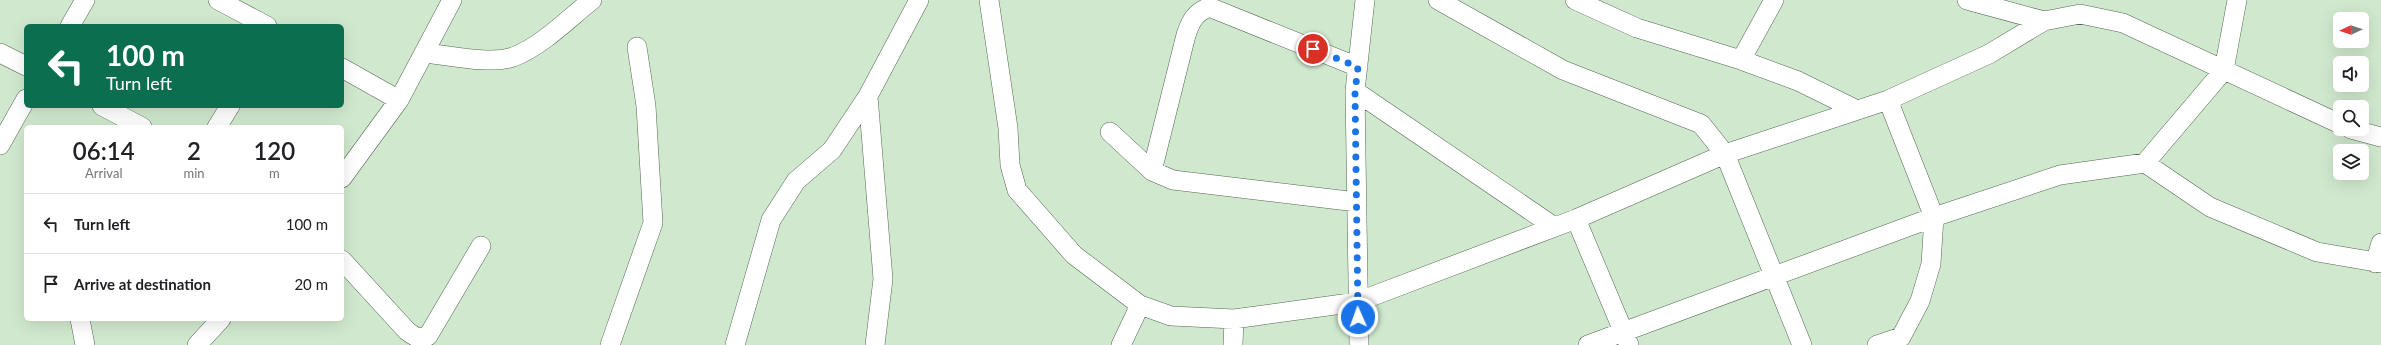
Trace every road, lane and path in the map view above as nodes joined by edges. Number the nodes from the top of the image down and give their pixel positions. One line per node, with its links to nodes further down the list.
1 (85, 0): 15 (street)
2 (218, 0): 16 (street)
3 (452, 0): 19 (street)
4 (592, 0): 19 (street)
5 (919, 0): 26 (street)
6 (989, 0): 54 (street)
7 (1366, 0): 22 (street)
8 (1438, 0): 40 (street)
9 (1575, 0): 20 (street)
10 (1774, 0): 20 (street)
11 (1967, 0): 14 (street)
12 (2237, 0): 24 (street)
13 (2082, 7): 14 (street); 24 (street)
14 (2044, 21): 28 (street)
15 (71, 24)
16 (263, 24)
17 (637, 47): 61 (street)
18 (0, 53): 21 (street)
19 (424, 53): 27 (street)
20 (1741, 60): 32 (street)
21 (24, 65)
22 (1358, 67): 25 (street); 42 (street)
23 (344, 69): 27 (street)
24 (2224, 70): 33 (street); 41 (street)
25 (1355, 92): 44 (street); 47 (street)
26 (868, 96): 62 (street); 63 (street)
27 (399, 100): 43 (street)
28 (1888, 100): 32 (street); 45 (street)
29 (24, 103): 39 (street)
30 (106, 108): 34 (street)
31 (229, 108): 35 (street)
32 (1857, 110): 40 (street)
33 (2333, 121)
34 (138, 125)
35 (218, 125)
36 (1110, 132): 42 (street)
37 (2369, 134): 38 (street)
38 (2381, 137)
39 (0, 145)
40 (1725, 154): 46 (street); 52 (street)
41 (2145, 163): 45 (street); 51 (street)
42 (1152, 171): 44 (street)
43 (344, 175)
44 (1357, 202): 53 (street)
45 (1934, 217): 52 (street); 69 (street)
46 (1576, 219): 47 (street); 58 (street)
47 (1553, 226): 53 (street)
48 (2381, 243): 51 (street)
49 (481, 246): 50 (street)
50 (344, 262)
51 (2378, 263)
52 (1774, 276): 58 (street); 68 (street)
53 (1357, 302): 55 (street); 66 (street)
54 (1140, 305): 55 (street); 64 (street)
55 (1234, 320): 65 (street)
56 (80, 321): 59 (street)
57 (219, 321): 60 (street)
58 (1626, 338): 67 (street)
59 (85, 345)
60 (197, 345)
61 (610, 345)
62 (735, 345)
63 (875, 345)
64 (1121, 345)
65 (1233, 345)
66 (1359, 345)
67 (1588, 345)
68 (1802, 345)
69 (1877, 345)

